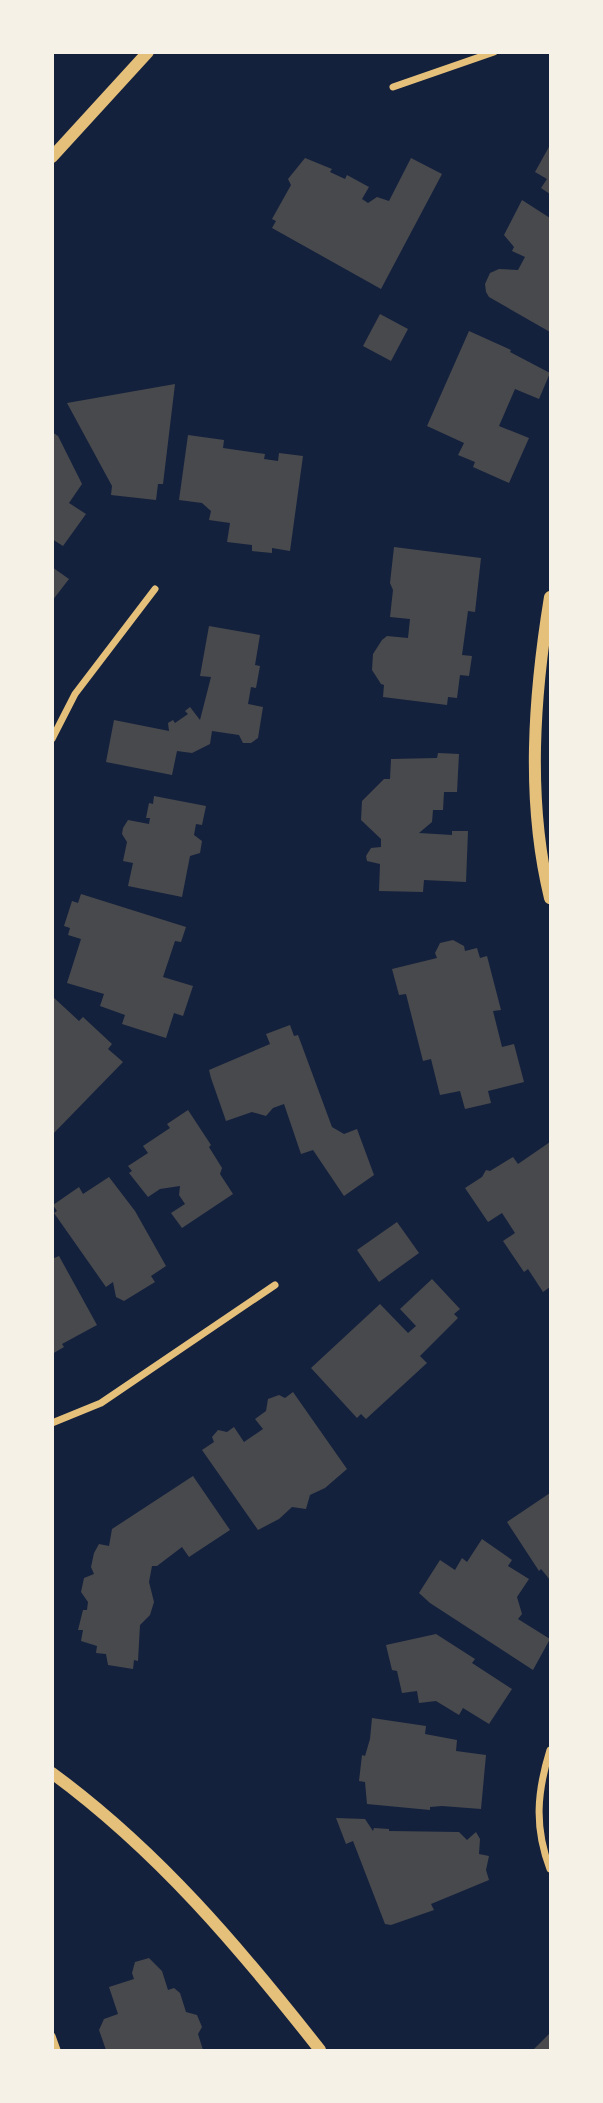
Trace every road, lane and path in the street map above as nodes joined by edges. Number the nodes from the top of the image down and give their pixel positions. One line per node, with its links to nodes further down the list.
1 (148, 52): 4 (street)
2 (494, 52): 3 (street)
3 (393, 87)
4 (52, 157)
5 (155, 589): 7 (street)
6 (551, 597): 8 (street)
7 (52, 739)
8 (551, 898)
9 (275, 1285): 10 (street)
10 (52, 1423)
11 (551, 1750): 13 (street)
12 (52, 1773): 16 (street)
13 (551, 1868)
14 (52, 2036): 15 (street)
15 (57, 2050)
16 (320, 2050)

